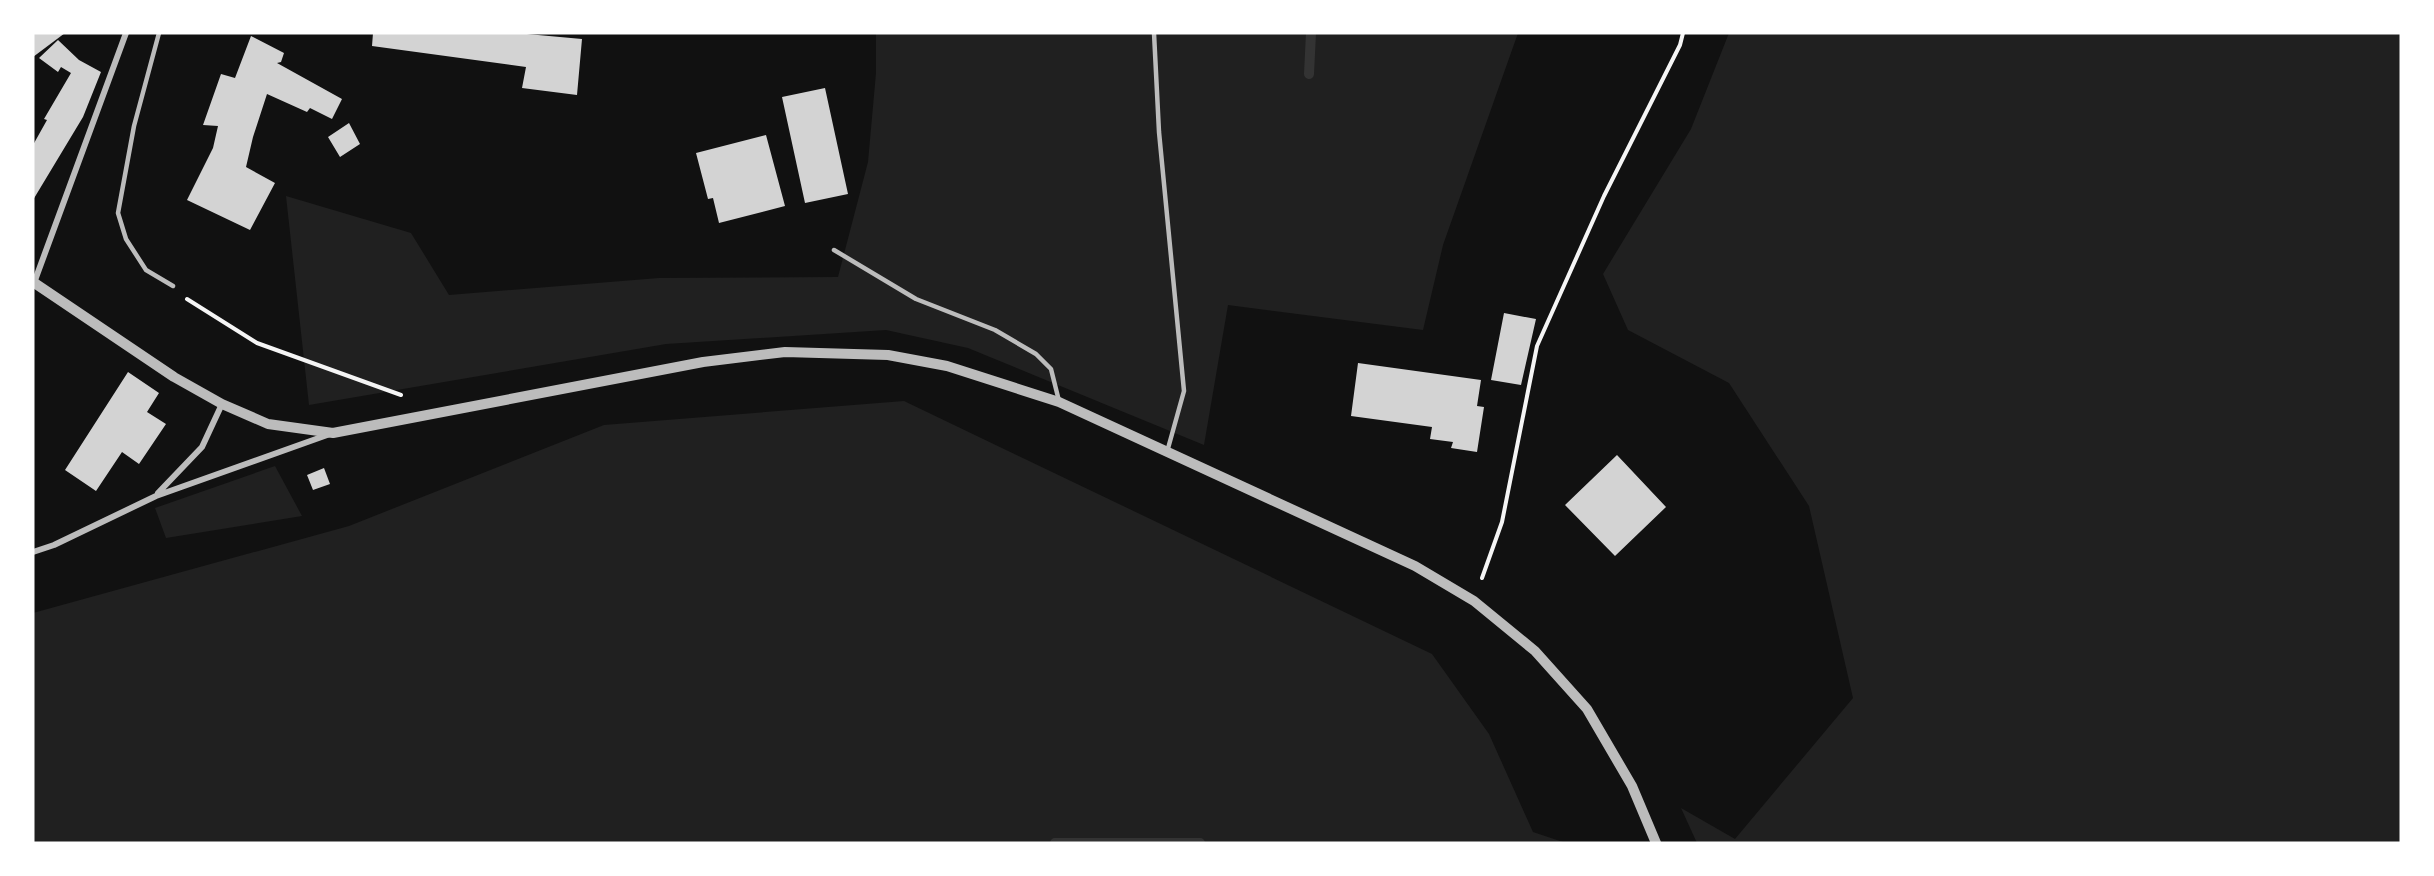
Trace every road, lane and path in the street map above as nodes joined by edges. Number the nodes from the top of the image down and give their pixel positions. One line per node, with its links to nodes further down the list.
1 (126, 33): 6 (street)
2 (159, 33): 7 (lane)
3 (1154, 33): 12 (lane)
4 (1683, 33): 15 (path)
5 (834, 250): 8 (lane)
6 (33, 282): 9 (street)
7 (173, 286): 10 (path)
8 (1059, 402): 10 (street); 12 (street)
9 (222, 404): 11 (street); 13 (street)
10 (435, 414): 11 (street)
11 (333, 433): 13 (street)
12 (1167, 452): 15 (street)
13 (156, 496): 14 (street)
14 (33, 552)
15 (1474, 601): 16 (street)
16 (1656, 843)

